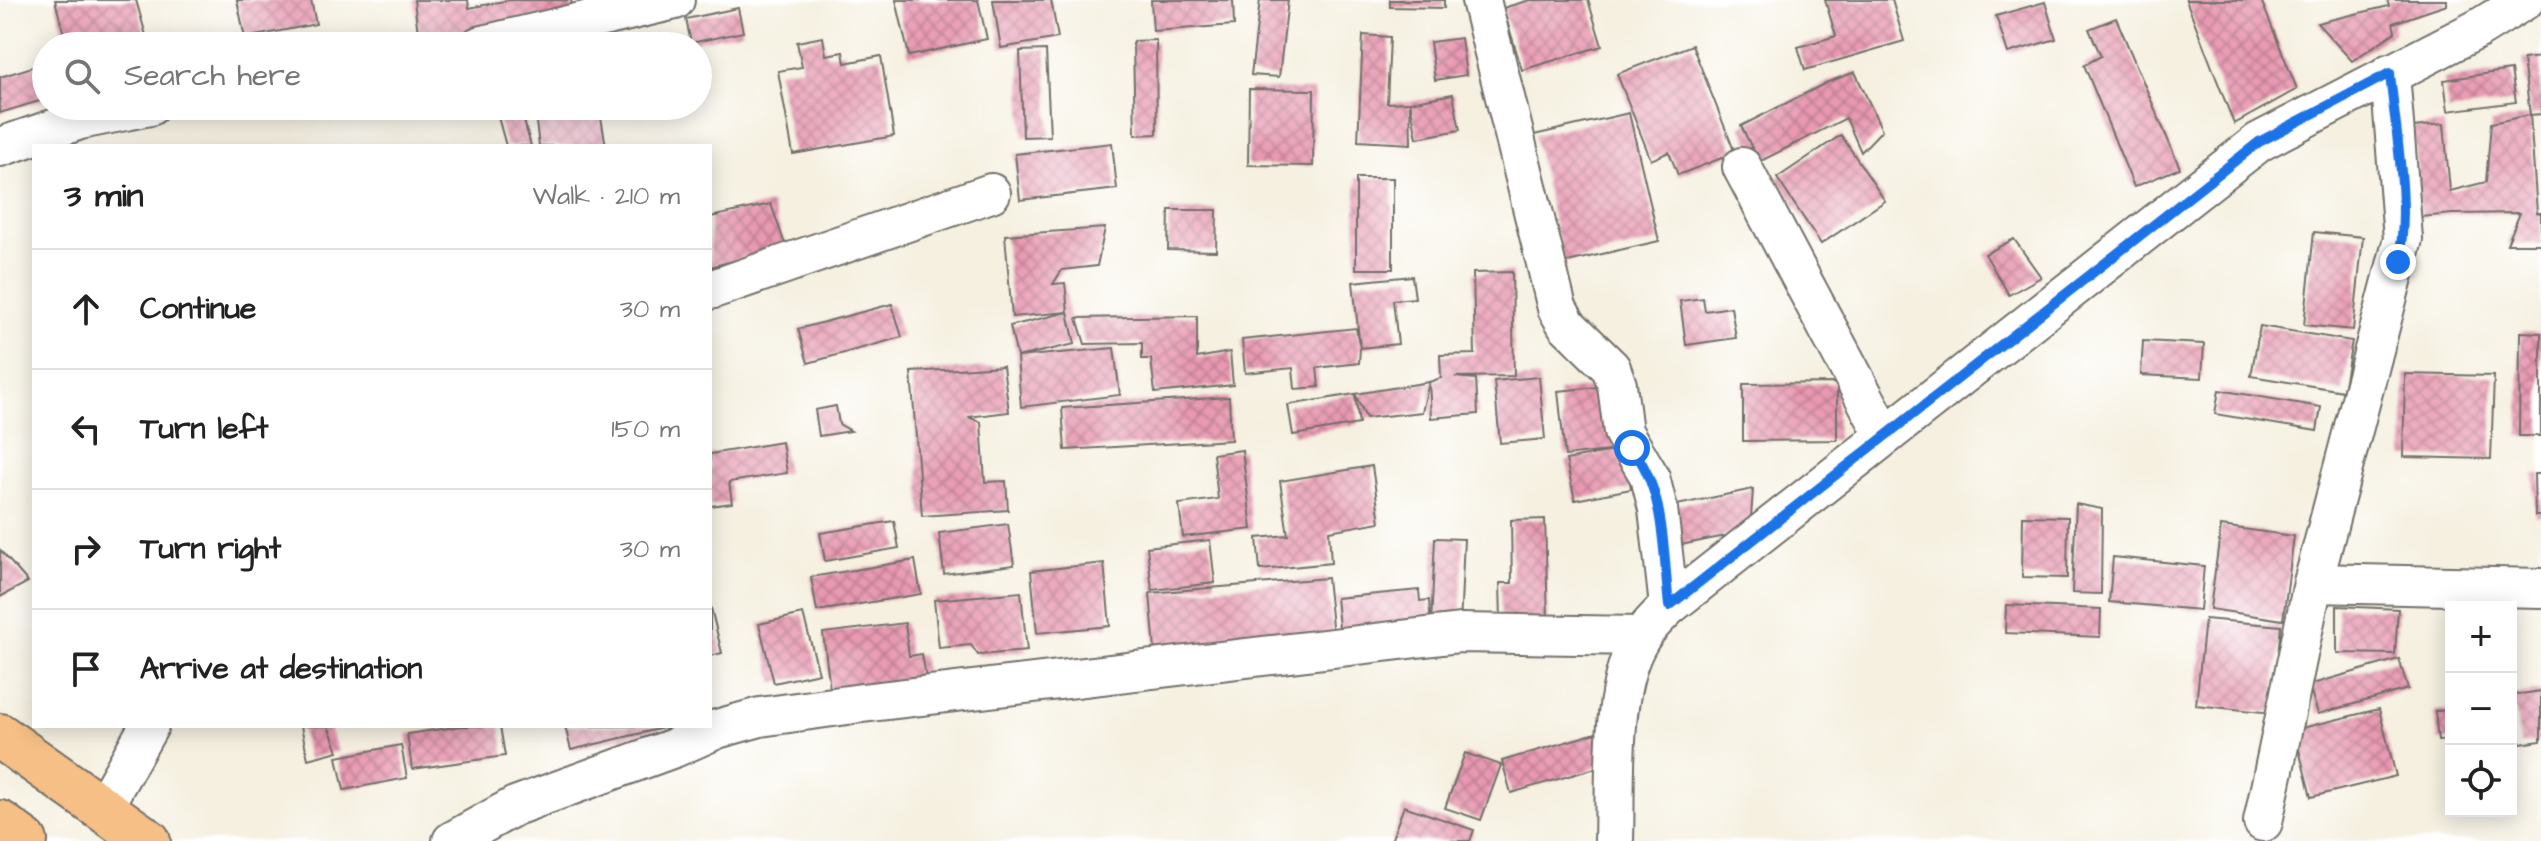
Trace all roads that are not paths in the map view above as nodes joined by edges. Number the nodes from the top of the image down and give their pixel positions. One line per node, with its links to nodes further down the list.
1 (675, 0): 4 (street)
2 (1481, 0): 16 (street)
3 (2525, 0): 5 (street)
4 (592, 10): 6 (street)
5 (2475, 15): 7 (street)
6 (523, 32)
7 (2390, 73): 13 (street); 14 (street)
8 (80, 120): 9 (street)
9 (0, 147)
10 (1742, 167): 13 (street)
11 (991, 193): 12 (street)
12 (712, 289)
13 (1885, 436): 16 (street)
14 (2313, 583): 15 (street); 21 (street)
15 (2541, 588)
16 (1669, 606): 17 (street)
17 (1641, 636): 25 (street); 26 (street)
18 (148, 728): 20 (street)
19 (0, 736): 20 (main road)
20 (102, 809): 24 (main road)
21 (2263, 822)
22 (0, 823): 23 (main road)
23 (25, 841)
24 (148, 841)
25 (452, 841)
26 (1614, 841)

